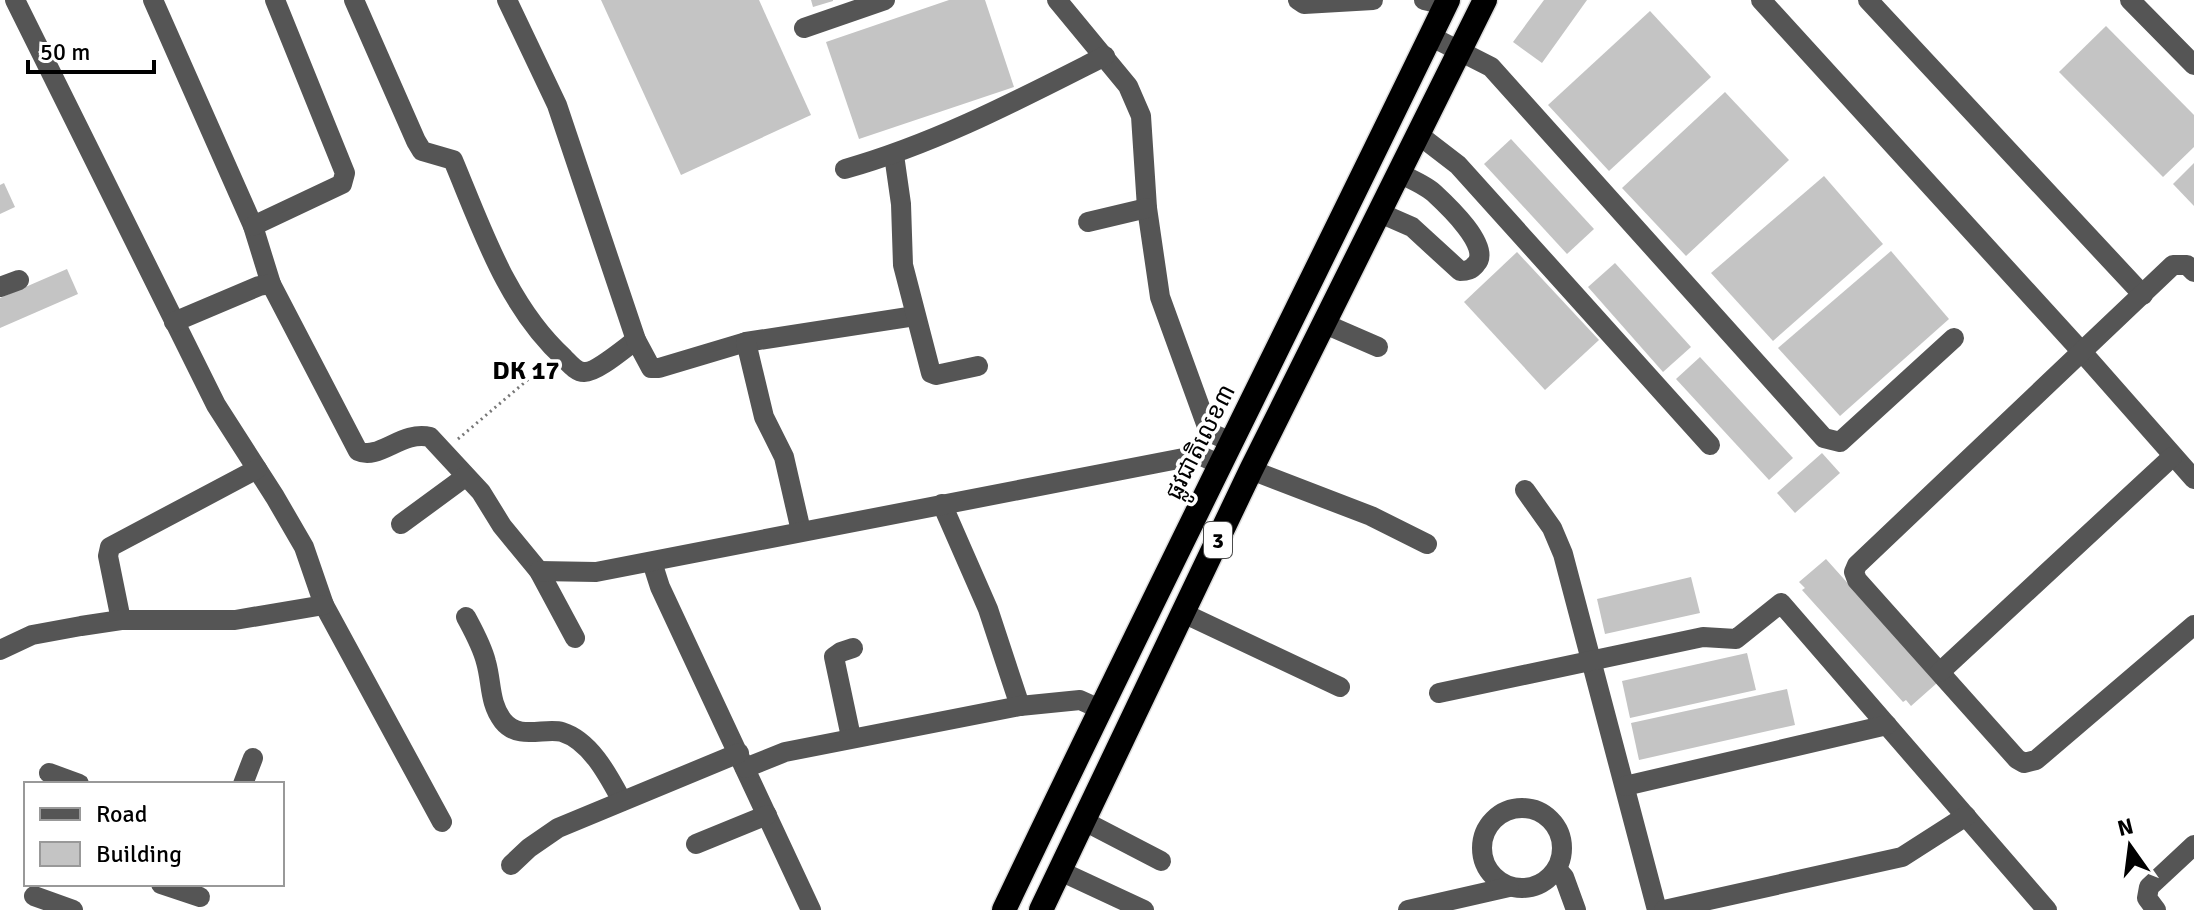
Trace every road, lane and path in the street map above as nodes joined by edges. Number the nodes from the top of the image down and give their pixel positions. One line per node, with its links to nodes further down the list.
1 (15, 0): 32 (street)
2 (153, 0): 27 (street)
3 (275, 0): 27 (street)
4 (354, 0): 35 (street)
5 (507, 0): 35 (street)
6 (885, 0): 15 (street)
7 (1057, 0): 18 (street)
8 (1298, 0): 9 (street)
9 (1373, 0)
10 (1485, 0): 17 (highway, 3)
11 (1761, 0): 38 (street)
12 (1868, 0): 30 (street)
13 (2130, 0): 19 (street)
14 (1439, 2): 16 (highway, ផ្លូវជាតិលេខ៣ / 3)
15 (804, 28)
16 (1430, 36): 17 (street); 42 (highway, ផ្លូវជាតិលេខ៣ / 3)
17 (1460, 51): 20 (highway, 3); 34 (street)
18 (1105, 56): 21 (street); 24 (street)
19 (2194, 65)
20 (1419, 135): 23 (highway, 3); 41 (street)
21 (894, 155): 22 (street); 31 (street)
22 (845, 169)
23 (1400, 174): 25 (highway, 3); 25 (street)
24 (1147, 208): 26 (street); 42 (street)
25 (1380, 213): 33 (highway, 3)
26 (1088, 222)
27 (253, 226): 29 (street)
28 (2194, 272): 30 (street)
29 (271, 284): 32 (street); 43 (street)
30 (2143, 295): 38 (street)
31 (915, 316): 36 (street); 39 (street)
32 (174, 322): 45 (street)
33 (1325, 324): 37 (street); 46 (highway, 3)
34 (1954, 338)
35 (636, 340): 36 (street)
36 (746, 342): 52 (street)
37 (1378, 347)
38 (2082, 352): 44 (street); 65 (street)
39 (978, 366)
40 (531, 377): 43 (path)
41 (1710, 445)
42 (1214, 448): 50 (street); 69 (highway, ផ្លូវជាតិលេខ៣ / 3)
43 (444, 451): 47 (street)
44 (2172, 457): 48 (street); 65 (street)
45 (257, 469): 56 (street); 59 (street)
46 (1251, 470): 53 (street); 57 (highway, 3)
47 (465, 477): 51 (street); 55 (street)
48 (2194, 479)
49 (1525, 490): 64 (street)
50 (942, 504): 52 (street); 68 (street)
51 (401, 524)
52 (801, 531): 54 (street)
53 (1427, 544)
54 (652, 562): 55 (street); 73 (street)
55 (539, 571): 61 (street)
56 (324, 605): 59 (street); 82 (street)
57 (1183, 613): 66 (street); 81 (highway, 3)
58 (466, 617): 78 (street)
59 (121, 620): 63 (street)
60 (2194, 625): 65 (street)
61 (575, 638)
62 (853, 648): 71 (street)
63 (0, 650)
64 (1592, 659): 67 (street); 70 (street); 77 (street)
65 (1940, 672)
66 (1340, 687)
67 (1439, 693)
68 (1020, 706): 69 (street); 71 (street)
69 (1100, 709): 95 (highway, ផ្លូវជាតិលេខ៣ / 3)
70 (1887, 725): 77 (street); 80 (street)
71 (851, 737): 73 (street)
72 (253, 758): 76 (street)
73 (742, 760): 78 (street); 79 (street)
74 (49, 773): 75 (street)
75 (74, 782)
76 (244, 782)
77 (1625, 786): 100 (street)
78 (622, 801): 86 (street)
79 (767, 815): 83 (street); 94 (street)
80 (1966, 816): 101 (street); 102 (street)
81 (1084, 821): 85 (street); 88 (highway, 3)
82 (442, 822)
83 (696, 844)
84 (2194, 845): 103 (street)
85 (1161, 861)
86 (511, 865)
87 (1557, 869): 90 (street); 90 (street); 99 (street)
88 (1060, 871): 96 (highway, 3); 97 (street)
89 (167, 886): 92 (street)
90 (1509, 887): 98 (street)
91 (35, 897): 93 (street)
92 (202, 897)
93 (73, 910)
94 (811, 910)
95 (1004, 910)
96 (1041, 910)
97 (1144, 910)
98 (1408, 910)
99 (1576, 910)
100 (1657, 910)
101 (1664, 910)
102 (2047, 910)
103 (2156, 910)

